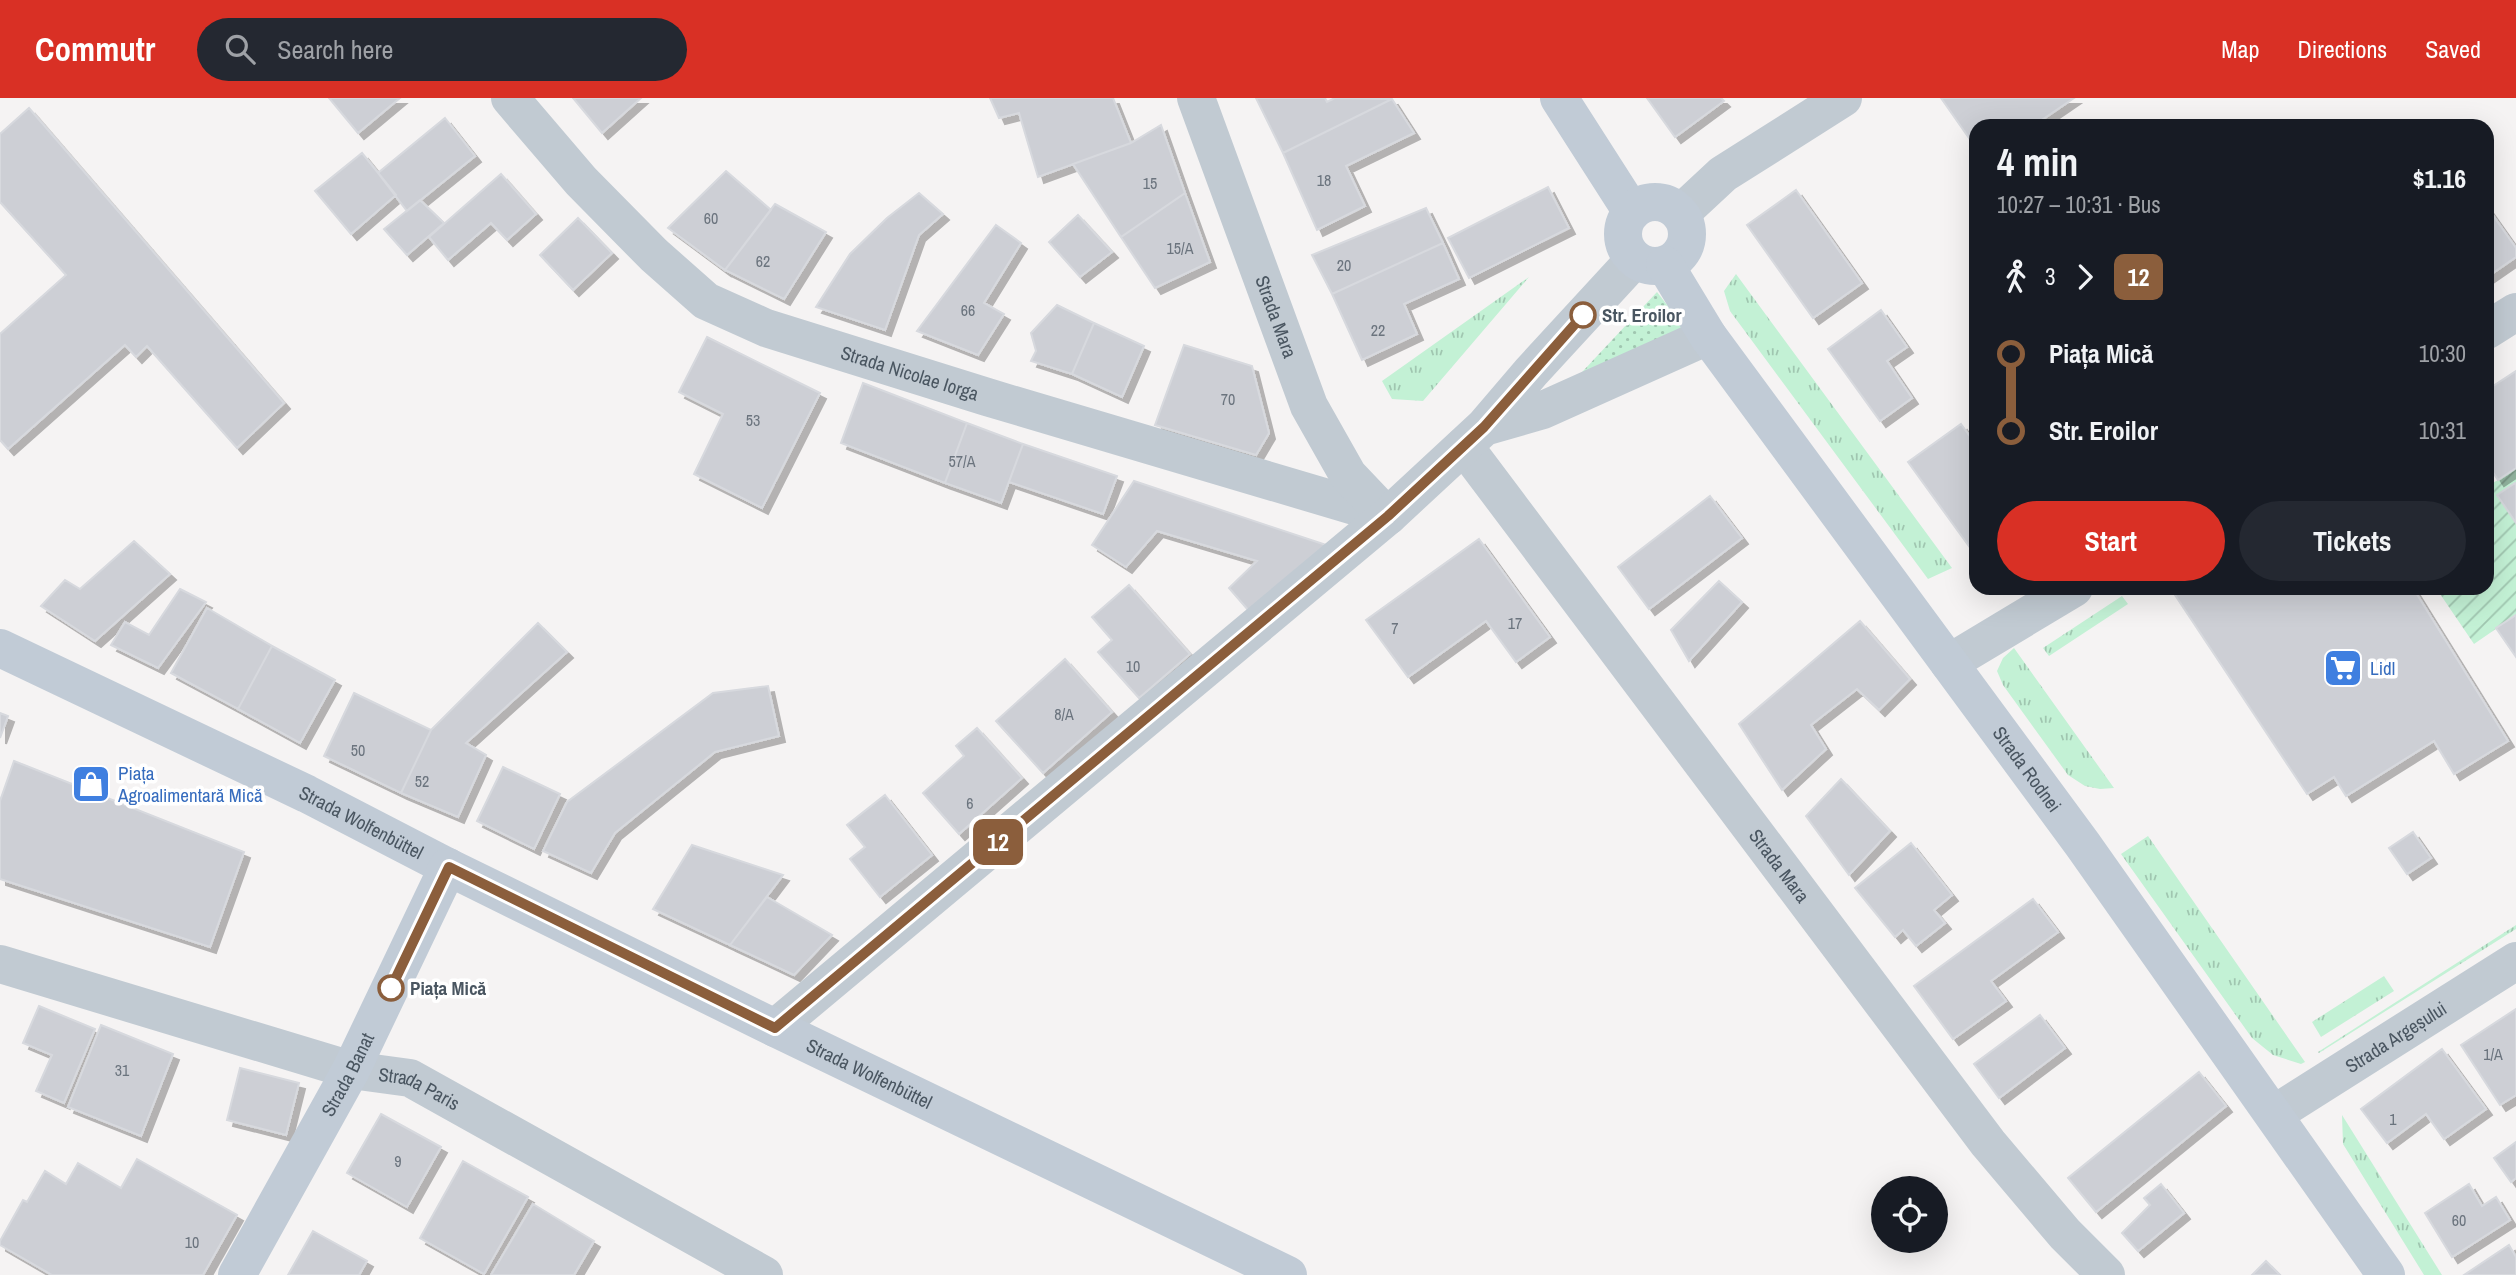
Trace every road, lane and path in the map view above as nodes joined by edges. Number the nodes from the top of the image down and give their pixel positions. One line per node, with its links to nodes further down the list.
1 (510, 98): 12 (street, Strada Nicolae Iorga)
2 (1196, 98): 12 (street, Strada Mara)
3 (1559, 98): 5 (main road)
4 (1843, 98): 6 (street)
5 (1632, 212): 6 (main road); 7 (main road, Strada Rodnei)
6 (1680, 214): 7 (main road)
7 (1650, 262): 10 (main road, Strada Rodnei); 11 (street)
8 (2516, 312): 9 (street)
9 (2494, 326)
10 (1708, 336): 11 (street); 15 (main road, Strada Rodnei)
11 (1474, 436): 12 (street); 25 (street, Strada Mara)
12 (1388, 516): 19 (street)
13 (2062, 595): 15 (street)
14 (0, 648): 16 (main road, Strada Wolfenbüttel)
15 (1949, 663): 21 (main road, Strada Rodnei)
16 (449, 867): 19 (main road, Strada Wolfenbüttel); 20 (main road, Strada Banat)
17 (2516, 961): 21 (street, Strada Argeșului)
18 (0, 964): 20 (street, Strada Paris)
19 (775, 1028): 24 (main road, Strada Wolfenbüttel)
20 (351, 1070): 22 (main road, Strada Banat); 23 (street, Strada Paris)
21 (2274, 1114): 26 (main road, Strada Rodnei)
22 (237, 1275)
23 (764, 1275)
24 (1288, 1275)
25 (2106, 1275)
26 (2386, 1275)

